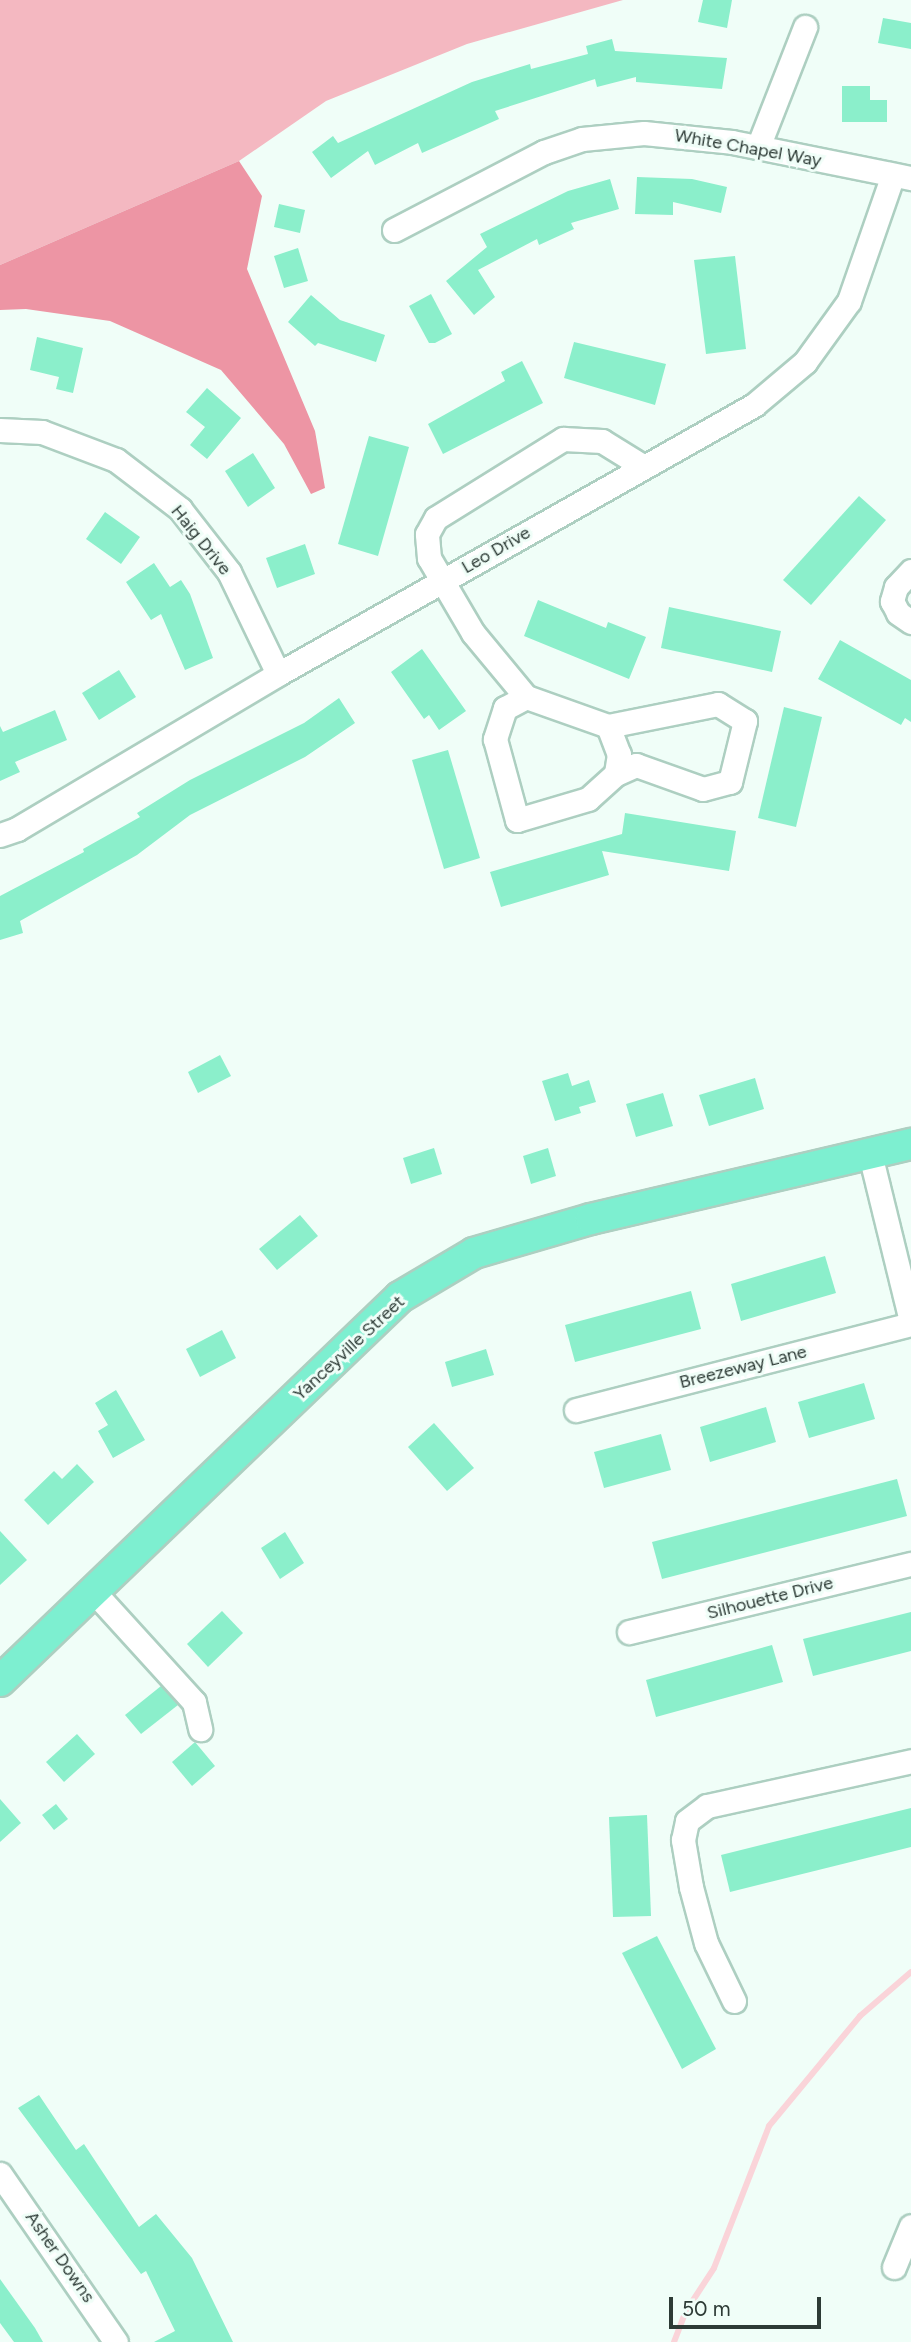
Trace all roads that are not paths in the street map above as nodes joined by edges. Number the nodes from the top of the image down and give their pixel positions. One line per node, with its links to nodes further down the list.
1 (805, 27): 2 (street)
2 (758, 147): 3 (street, White Chapel Way); 4 (street, White Chapel Way)
3 (902, 176): 6 (street, Leo Drive)
4 (394, 230)
5 (0, 430): 10 (street, Haig Drive)
6 (644, 467): 8 (street, Leo Drive); 8 (street)
7 (911, 571): 9 (street)
8 (442, 582): 10 (street, Leo Drive); 11 (street)
9 (911, 622)
10 (278, 674): 14 (street, Leo Drive)
11 (526, 697): 12 (street); 13 (street)
12 (608, 726): 13 (street); 13 (street)
13 (616, 774)
14 (0, 835)
15 (911, 1144): 16 (main road, Yanceyville Street)
16 (870, 1154): 17 (street); 20 (main road, Yanceyville Street)
17 (911, 1322): 18 (street, Breezeway Lane)
18 (576, 1410)
19 (911, 1564): 21 (street, Silhouette Drive)
20 (93, 1591): 22 (main road, Yanceyville Street); 23 (street)
21 (629, 1632)
22 (0, 1681)
23 (200, 1729)
24 (911, 1761): 25 (street)
25 (734, 2001)
26 (0, 2174): 29 (street, Asher Downs)
27 (911, 2226): 28 (street)
28 (894, 2267)
29 (116, 2342)

